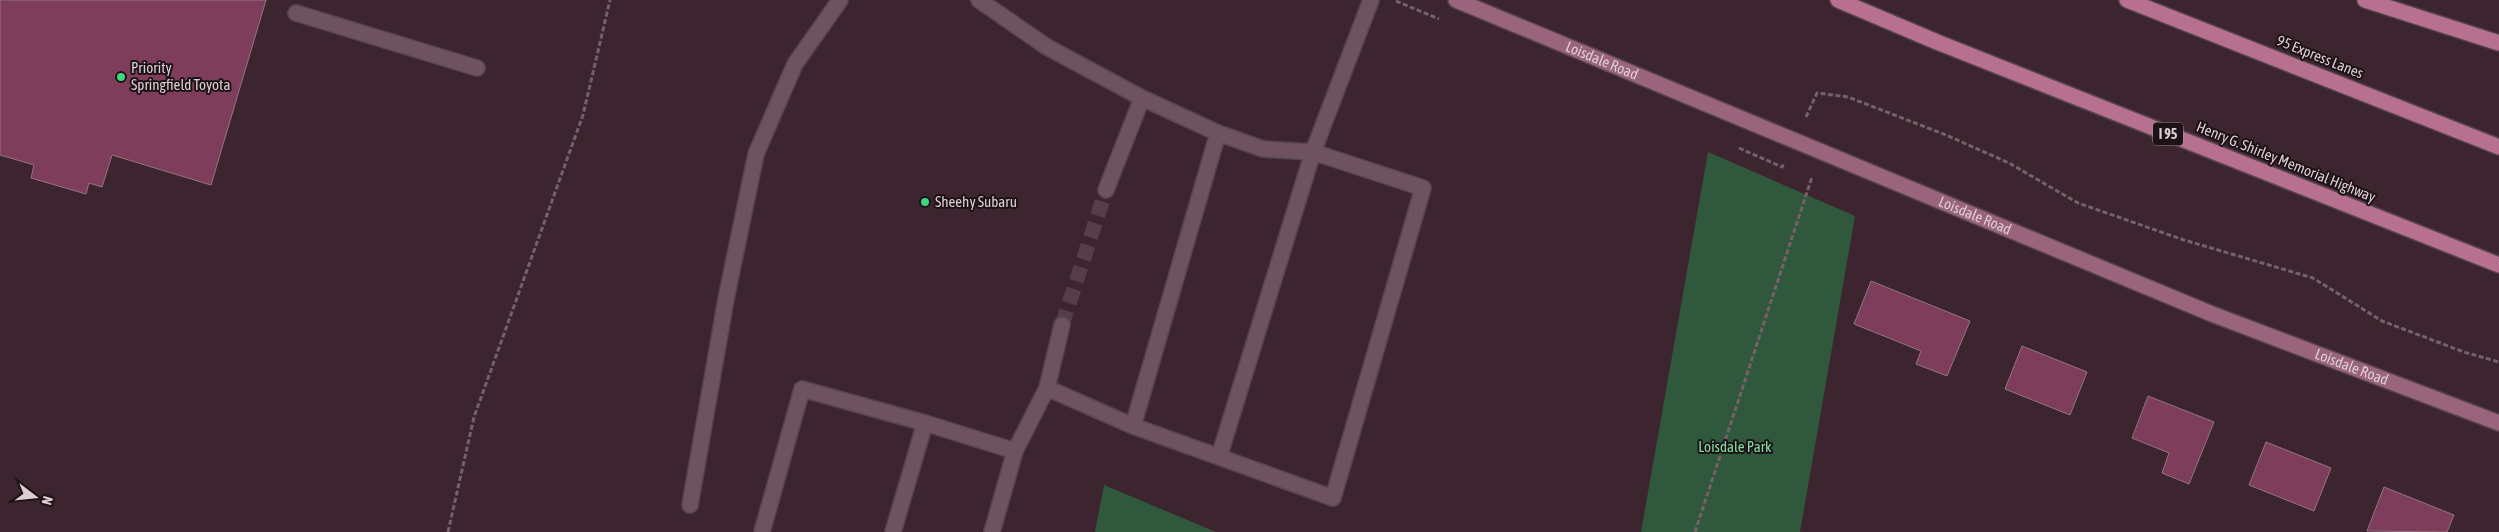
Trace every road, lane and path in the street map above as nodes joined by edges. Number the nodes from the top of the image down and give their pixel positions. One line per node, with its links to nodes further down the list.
1 (610, 0): 27 (path)
2 (840, 0): 26 (lane)
3 (979, 0): 12 (lane)
4 (1371, 0): 15 (lane)
5 (1456, 0): 16 (main road, Loisdale Road)
6 (1838, 0): 18 (highway, Henry G. Shirley Memorial Highway / I 95)
7 (2127, 0): 14 (highway, 95 Express Lanes)
8 (2365, 0): 10 (highway)
9 (296, 13): 11 (lane)
10 (2499, 43)
11 (477, 68)
12 (1142, 98): 13 (lane); 17 (lane)
13 (1218, 133): 15 (lane); 23 (lane)
14 (2499, 147)
15 (1313, 152): 25 (lane); 25 (lane)
16 (1821, 152): 22 (main road, Loisdale Road); 31 (path)
17 (1106, 190)
18 (2499, 264)
19 (1062, 325): 20 (lane)
20 (1046, 388): 23 (lane); 24 (lane)
21 (924, 423): 24 (lane); 28 (lane); 29 (lane)
22 (2499, 424)
23 (1133, 426): 25 (lane)
24 (1015, 451): 30 (lane)
25 (1219, 457)
26 (690, 505)
27 (448, 532)
28 (762, 532)
29 (892, 532)
30 (992, 532)
31 (1695, 532)

